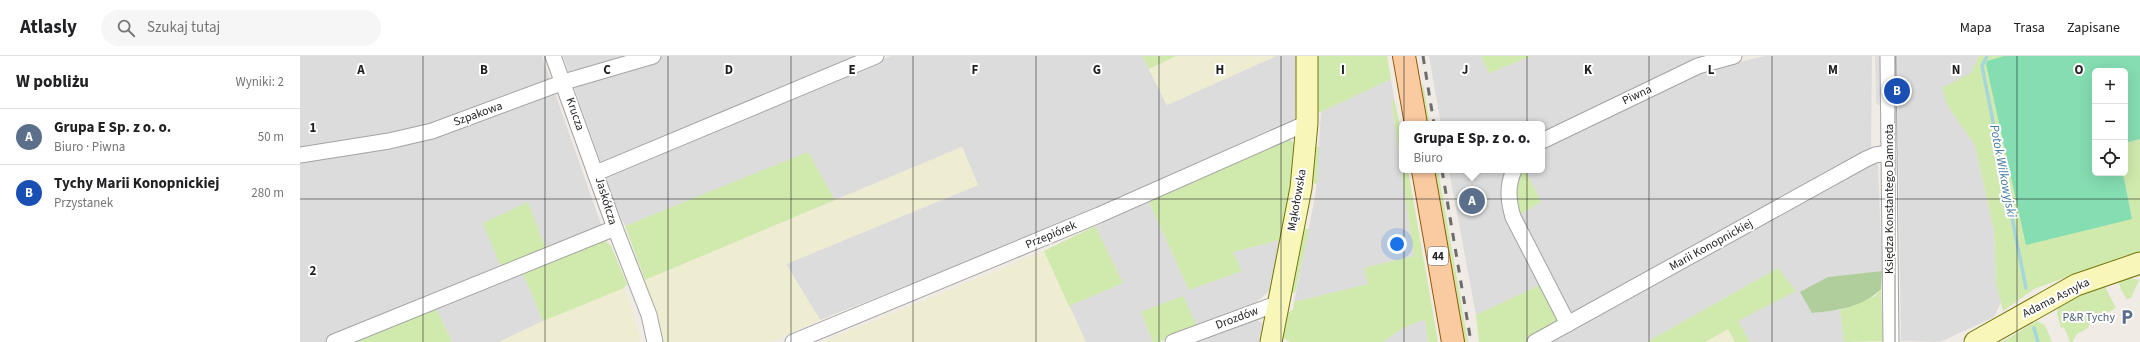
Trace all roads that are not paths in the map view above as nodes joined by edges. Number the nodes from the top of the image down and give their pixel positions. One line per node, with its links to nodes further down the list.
1 (553, 56): 8 (street, Krucza)
2 (653, 56): 8 (street, Szpakowa)
3 (876, 56): 14 (street, Jaskółcza)
4 (1307, 56): 10 (street, Mąkołowska)
5 (1404, 56): 9 (main road)
6 (1734, 56): 11 (street, Piwna)
7 (1888, 56): 12 (street, Księdza Konstantego Damrota)
8 (564, 82): 13 (street, Szpakowa); 14 (street, Krucza)
9 (1415, 121)
10 (1307, 123): 19 (street, Mąkołowska); 23 (street, Przepiórek)
11 (1545, 140)
12 (1889, 154): 20 (street, Marii Konopnickiej); 28 (street, Księdza Konstantego Damrota)
13 (300, 155)
14 (596, 173): 17 (street, Jaskółcza)
15 (1424, 173): 26 (main road, 44)
16 (1513, 173): 20 (street)
17 (615, 228): 21 (street, Jaskółcza); 22 (street)
18 (2140, 263): 29 (street, Adama Asnyka)
19 (1279, 303): 24 (street, Drozdów); 25 (street, Mąkołowska)
20 (1568, 324): 27 (street, Marii Konopnickiej)
21 (334, 342)
22 (656, 342)
23 (793, 342)
24 (1173, 342)
25 (1271, 342)
26 (1453, 342)
27 (1535, 342)
28 (1891, 342)
29 (1975, 342)

